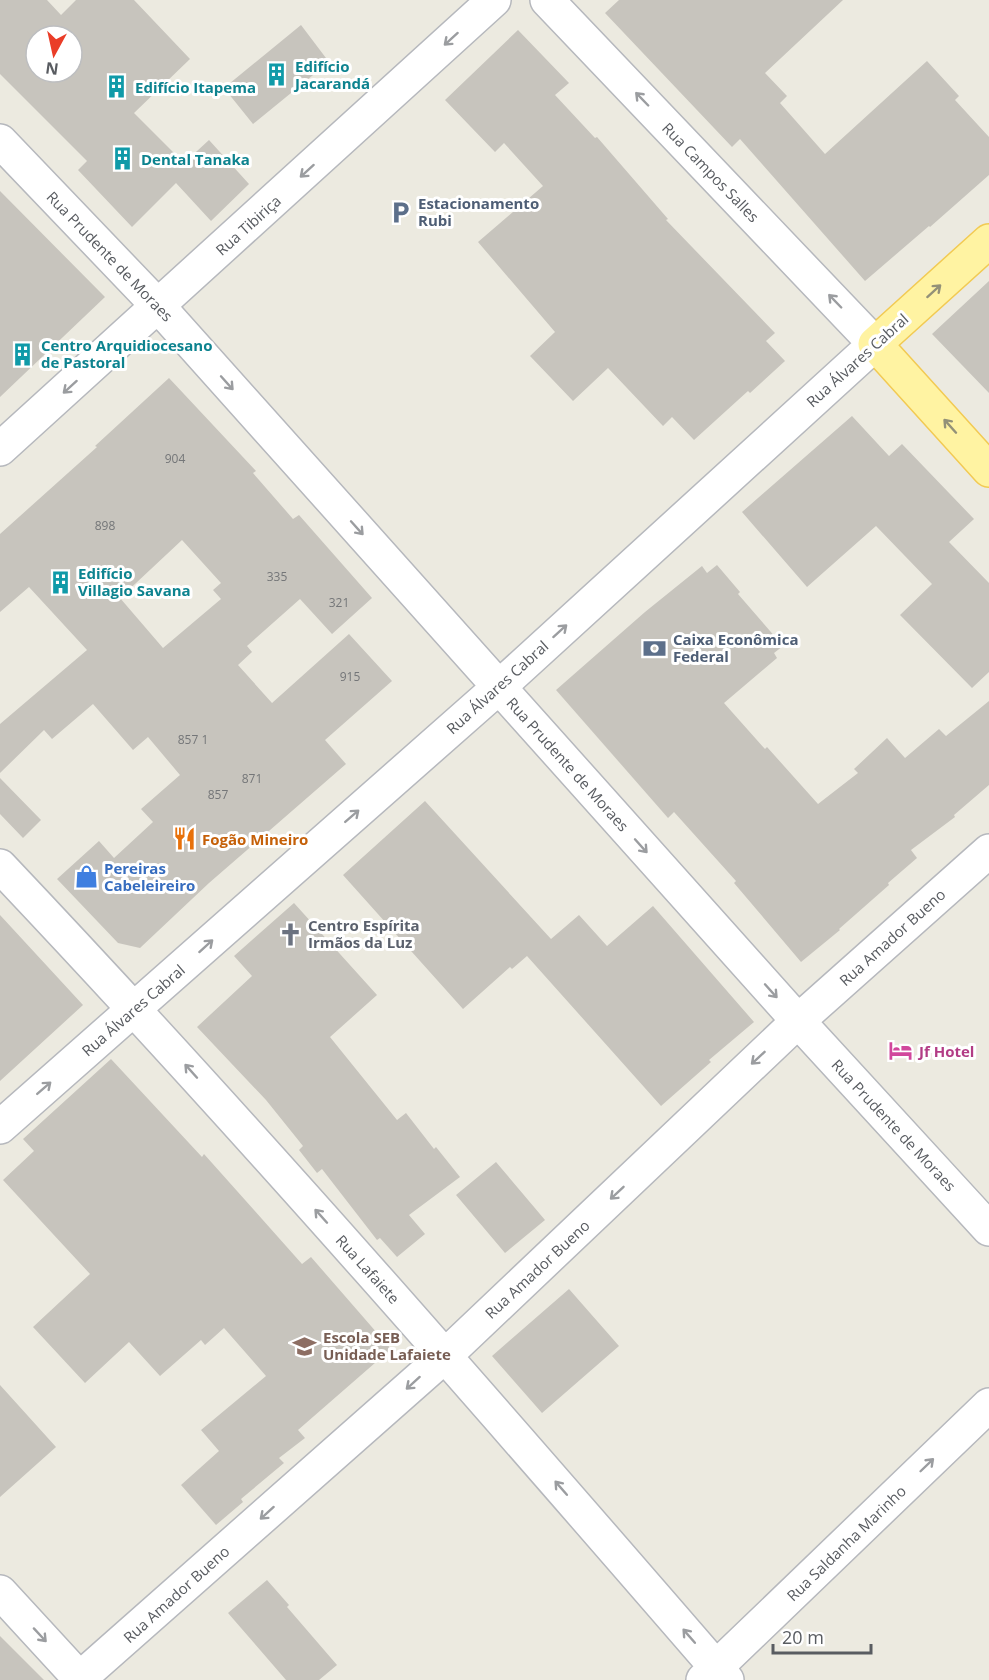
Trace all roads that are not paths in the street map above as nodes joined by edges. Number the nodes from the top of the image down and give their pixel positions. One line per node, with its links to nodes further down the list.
1 (494, 0): 5 (street, Rua Tibiriça, one-way to 5)
2 (547, 0): 6 (street, Rua Campos Salles, one-way to 2)
3 (0, 141): 5 (street, Rua Prudente de Moraes)
4 (989, 241): 6 (main road, Rua Álvares Cabral, one-way to 4)
5 (159, 307): 7 (street, Rua Tibiriça, one-way to 7); 9 (street, Rua Prudente de Moraes, one-way to 9)
6 (875, 344): 8 (main road, one-way to 6); 9 (street, Rua Álvares Cabral, one-way to 6)
7 (0, 449)
8 (989, 470)
9 (499, 687): 12 (street, Rua Álvares Cabral, one-way to 9); 13 (street, Rua Prudente de Moraes, one-way to 13)
10 (989, 851): 13 (street, Rua Amador Bueno)
11 (0, 866): 12 (street, Rua Lafaiete)
12 (135, 1009): 14 (street, Rua Álvares Cabral, one-way to 12); 16 (street, Rua Lafaiete, one-way to 12)
13 (798, 1021): 15 (street, Rua Prudente de Moraes); 16 (street, Rua Amador Bueno, one-way to 16)
14 (0, 1127)
15 (989, 1229)
16 (446, 1355): 19 (street, Rua Lafaiete, one-way to 16); 20 (street, Rua Amador Bueno, one-way to 20)
17 (989, 1405): 19 (street, Rua Saldanha Marinho, one-way to 17)
18 (0, 1592): 20 (street, one-way to 20)
19 (716, 1676)
20 (80, 1680)

